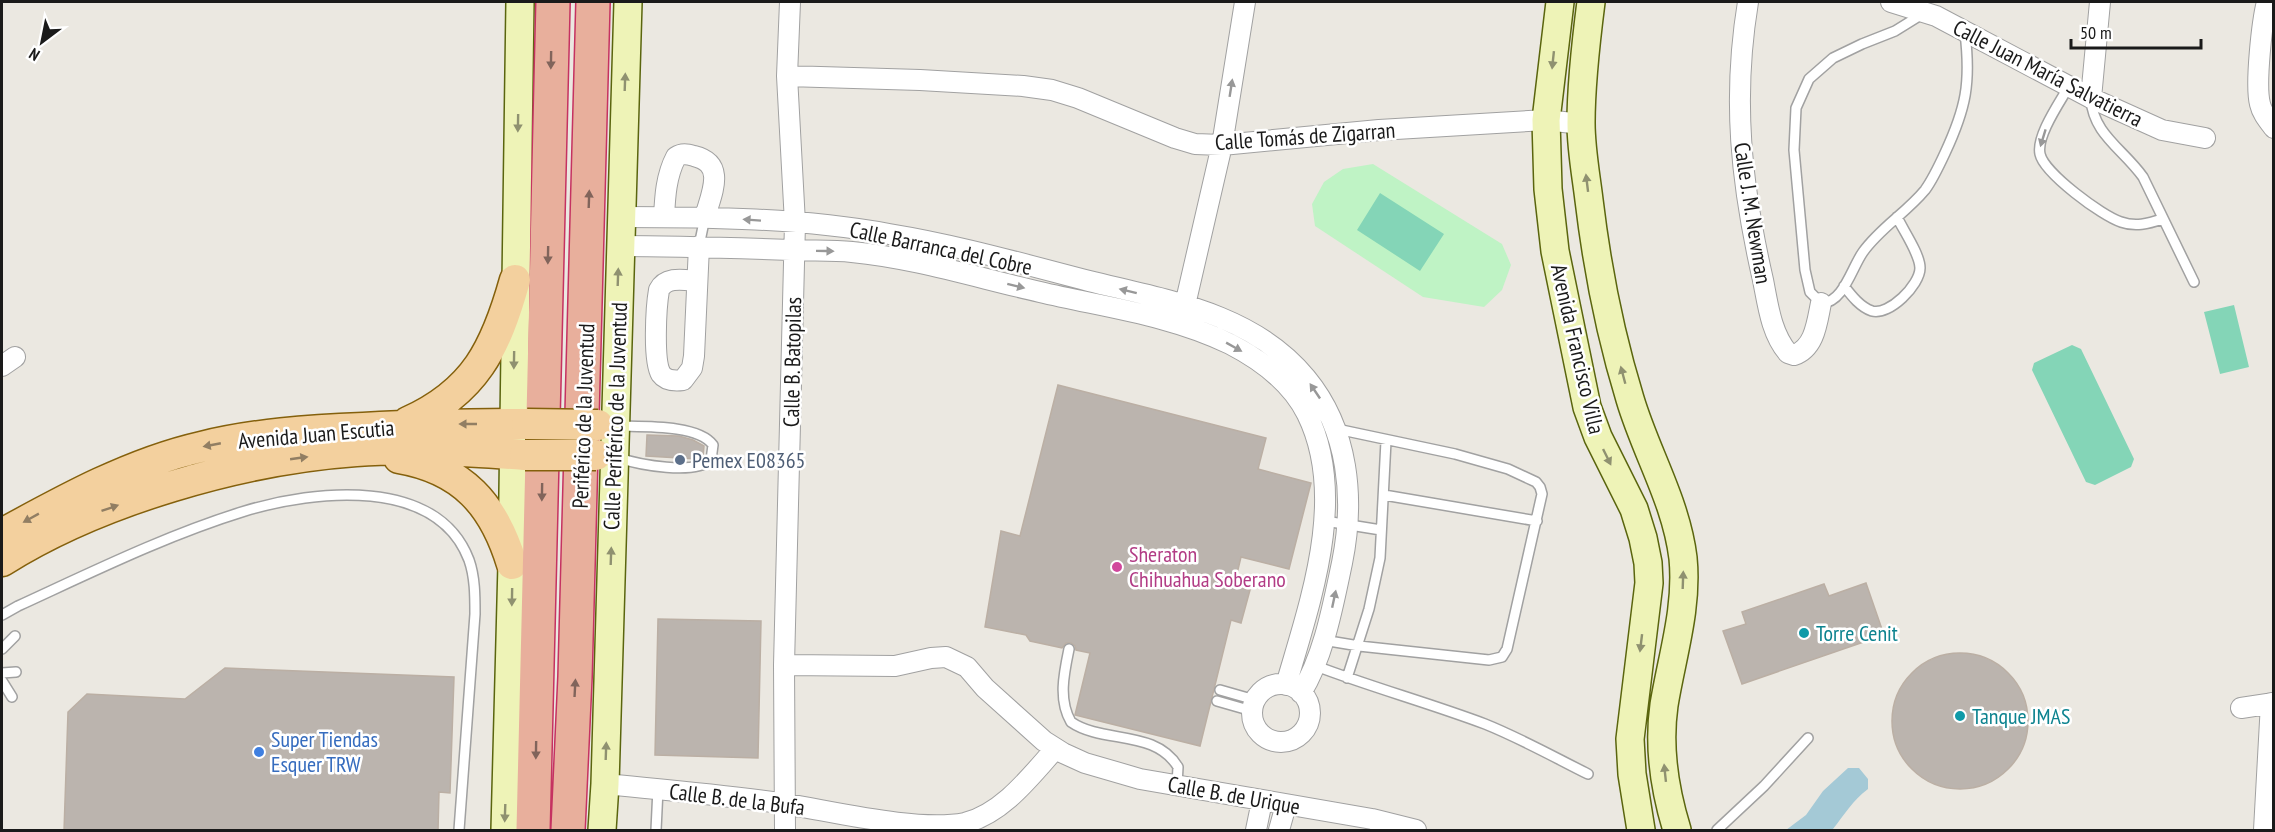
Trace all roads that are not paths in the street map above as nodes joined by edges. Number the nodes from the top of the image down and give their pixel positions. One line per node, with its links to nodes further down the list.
1 (520, 2): 34 (main road, one-way to 34)
2 (553, 2): 89 (highway, Periférico de la Juventud, one-way to 89)
3 (593, 2): 90 (highway, Periférico de la Juventud, one-way to 3)
4 (628, 2): 23 (main road, Calle Periférico de la Juventud, one-way to 4)
5 (790, 2): 15 (street, Calle B. Batopilas)
6 (1245, 2): 22 (street, one-way to 6)
7 (1560, 2): 18 (main road, Avenida Francisco Villa, one-way to 18)
8 (1591, 2): 19 (main road, Avenida Francisco Villa)
9 (1748, 2): 38 (street, Calle J. M. Newman)
10 (1891, 2): 13 (street, Calle Juan María Salvatierra)
11 (2100, 2): 17 (street)
12 (2267, 2): 20 (street)
13 (1933, 9): 14 (street, Calle Juan María Salvatierra); 38 (lane)
14 (1964, 31): 16 (street, Calle Juan María Salvatierra); 26 (lane)
15 (787, 76): 22 (street, Calle Tomás de Zigarran); 28 (street, Calle B. Batopilas)
16 (2068, 86): 17 (street, Calle Juan María Salvatierra); 27 (lane, one-way to 27)
17 (2091, 98): 21 (street, Calle Juan María Salvatierra); 27 (lane)
18 (1546, 120): 19 (street, Calle Tomás de Zigarran); 22 (street, Calle Tomás de Zigarran); 97 (main road, Avenida Francisco Villa, one-way to 97)
19 (1581, 124): 98 (main road, Avenida Francisco Villa, one-way to 19)
20 (2274, 128)
21 (2205, 138)
22 (1222, 146): 39 (street)
23 (621, 217): 24 (street, Calle Barranca del Cobre); 30 (main road, Calle Periférico de la Juventud)
24 (664, 217): 25 (street, Calle Barranca del Cobre); 25 (street)
25 (705, 217): 28 (street, Calle Barranca del Cobre, one-way to 25); 31 (lane)
26 (1897, 217): 37 (lane); 37 (lane)
27 (2162, 219): 36 (lane)
28 (795, 223): 29 (street, Calle Barranca del Cobre); 32 (street, Calle B. Batopilas)
29 (935, 242): 33 (street); 39 (street, Calle Barranca del Cobre, one-way to 29)
30 (619, 246): 31 (street, Calle Barranca del Cobre); 42 (main road, Calle Periférico de la Juventud, one-way to 30)
31 (699, 246): 32 (street, Calle Barranca del Cobre); 35 (street)
32 (794, 250): 33 (street, Calle Barranca del Cobre, one-way to 33); 65 (street, Calle B. Batopilas)
33 (931, 266): 39 (street, Calle Barranca del Cobre, one-way to 39)
34 (515, 280): 41 (main road, one-way to 41); 43 (main road)
35 (697, 281): 35 (street)
36 (2194, 282)
37 (1844, 286): 38 (lane)
38 (1821, 303)
39 (1183, 315): 40 (street)
40 (1285, 369): 44 (street, one-way to 40); 52 (street)
41 (520, 424): 42 (main road, Avenida Juan Escutia, bridge); 43 (main road, Avenida Juan Escutia, one-way to 43); 47 (main road)
42 (606, 425): 49 (main road, Calle Periférico de la Juventud); 49 (lane)
43 (397, 426): 48 (main road, Avenida Juan Escutia, one-way to 48)
44 (1337, 429): 45 (lane); 54 (street)
45 (1386, 441): 51 (lane); 53 (lane)
46 (354, 451): 47 (main road, Avenida Juan Escutia); 50 (main road, Avenida Juan Escutia, one-way to 46); 58 (main road)
47 (519, 454): 49 (main road, Avenida Juan Escutia, bridge); 58 (main road)
48 (171, 456): 50 (main road); 56 (main road, Avenida Juan Escutia, one-way to 56)
49 (605, 456): 81 (main road, Calle Periférico de la Juventud, one-way to 49)
50 (178, 485): 57 (main road, Avenida Juan Escutia, one-way to 50)
51 (1384, 495): 53 (lane); 55 (lane)
52 (1325, 521): 54 (lane); 71 (street)
53 (1537, 521): 62 (lane)
54 (1348, 524): 55 (lane); 61 (street, one-way to 54)
55 (1381, 530): 62 (lane)
56 (2, 534)
57 (2, 561)
58 (512, 564): 88 (main road, one-way to 88)
59 (2, 615): 87 (lane)
60 (15, 636): 63 (lane)
61 (1323, 640): 62 (lane); 66 (street)
62 (1359, 646): 69 (lane)
63 (2, 649)
64 (1069, 649): 82 (lane)
65 (784, 665): 79 (street, Calle B. de Urique); 85 (street, Calle B. Batopilas)
66 (1316, 666): 69 (lane); 71 (street)
67 (16, 672): 68 (lane)
68 (2, 673)
69 (1347, 678): 80 (lane)
70 (2, 681): 73 (lane)
71 (1294, 689): 76 (street); 76 (street)
72 (1220, 690): 76 (lane)
73 (12, 697)
74 (1218, 701): 76 (lane)
75 (2272, 703): 77 (street); 100 (street)
76 (1254, 706)
77 (2241, 708)
78 (1808, 738): 99 (lane)
79 (1055, 749): 82 (street, Calle B. de Urique); 85 (street, Calle B. de la Bufa)
80 (1588, 774)
81 (605, 784): 83 (street, Calle B. de la Bufa); 91 (main road, Calle Periférico de la Juventud)
82 (1177, 785): 84 (street, Calle B. de Urique)
83 (658, 789): 85 (street, Calle B. de la Bufa); 92 (lane)
84 (1263, 801): 86 (street, Calle B. de Urique); 94 (street)
85 (785, 804): 93 (street, Calle B. Batopilas)
86 (1286, 805): 95 (street); 96 (street, Calle B. de Urique)
87 (459, 831)
88 (505, 831)
89 (533, 831)
90 (568, 831)
91 (602, 831)
92 (656, 831)
93 (785, 831)
94 (1256, 831)
95 (1280, 831)
96 (1416, 831)
97 (1641, 831)
98 (1677, 831)
99 (1717, 831)
100 (2264, 831)

